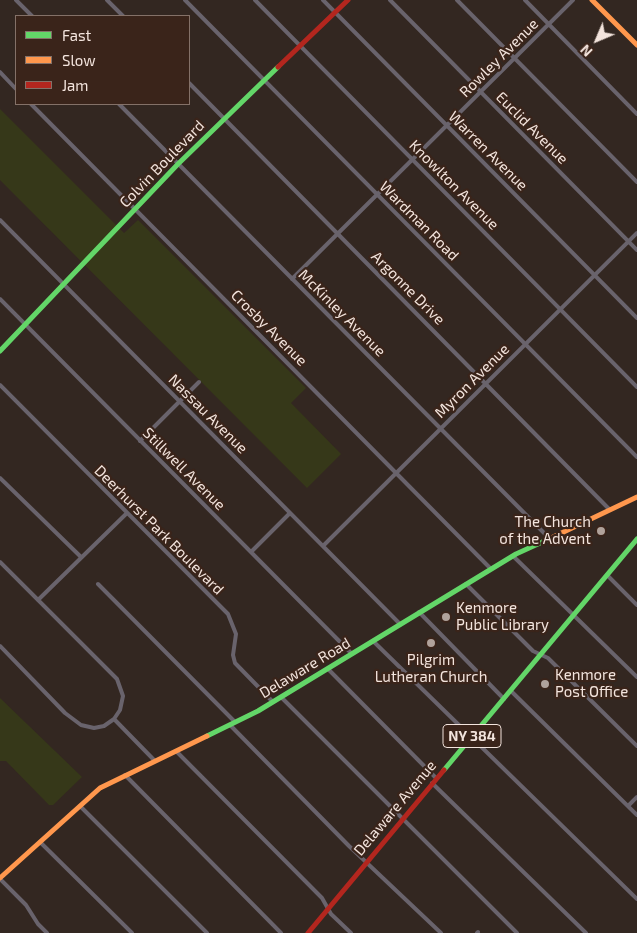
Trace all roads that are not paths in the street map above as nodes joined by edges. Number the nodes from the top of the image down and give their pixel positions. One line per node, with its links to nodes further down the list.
1 (16, 0): 13 (street)
2 (107, 0): 14 (street)
3 (185, 0): 20 (street, Wardman Road)
4 (255, 0): 17 (street, Knowlton Avenue)
5 (323, 0): 12 (street, Warren Avenue)
6 (348, 0): 12 (street, Colvin Boulevard)
7 (390, 0): 23 (street, Euclid Avenue)
8 (457, 0): 18 (street)
9 (525, 0): 15 (street)
10 (573, 0): 15 (street, Rowley Avenue)
11 (592, 0): 16 (street)
12 (335, 12): 17 (street, Colvin Boulevard); 28 (street, Warren Avenue)
13 (31, 15)
14 (122, 15)
15 (549, 24): 18 (street, Rowley Avenue); 26 (street)
16 (637, 45)
17 (300, 46): 20 (street, Colvin Boulevard); 29 (street, Knowlton Avenue)
18 (514, 58): 23 (street, Rowley Avenue); 31 (street)
19 (0, 72): 22 (street)
20 (264, 80): 27 (street, Colvin Boulevard); 32 (street, Wardman Road)
21 (190, 84): 27 (street, Argonne Drive)
22 (15, 88)
23 (481, 92): 28 (street, Rowley Avenue); 37 (street, Euclid Avenue)
24 (32, 105): 33 (street, Crosby Avenue)
25 (119, 105): 30 (street, McKinley Avenue)
26 (637, 114)
27 (224, 118): 30 (street, Colvin Boulevard); 35 (street, Argonne Drive)
28 (447, 125): 29 (street, Rowley Avenue); 39 (street, Warren Avenue)
29 (413, 159): 32 (street, Rowley Avenue); 43 (street, Knowlton Avenue)
30 (178, 164): 33 (street, Colvin Boulevard); 40 (street, McKinley Avenue)
31 (637, 182)
32 (377, 194): 35 (street, Rowley Avenue); 46 (street, Wardman Road)
33 (136, 209): 41 (street, Colvin Boulevard); 56 (street, Crosby Avenue)
34 (0, 220): 41 (street, Nassau Avenue)
35 (338, 233): 40 (street, Rowley Avenue); 49 (street, Argonne Drive)
36 (637, 233): 37 (street, Myron Avenue)
37 (628, 241): 38 (street, Euclid Avenue); 39 (street, Myron Avenue)
38 (637, 250)
39 (595, 275): 43 (street, Myron Avenue); 44 (street, Warren Avenue)
40 (292, 279): 53 (street, McKinley Avenue)
41 (64, 285): 45 (street, Colvin Boulevard); 52 (street, Nassau Avenue)
42 (0, 299): 45 (street, Stillwell Avenue)
43 (561, 309): 46 (street, Myron Avenue); 51 (street, Knowlton Avenue)
44 (637, 318)
45 (26, 325): 47 (street, Colvin Boulevard); 54 (street, Stillwell Avenue)
46 (525, 344): 49 (street, Myron Avenue); 55 (street, Wardman Road)
47 (0, 351)
48 (199, 382): 52 (street)
49 (486, 384): 53 (street, Myron Avenue); 59 (street, Argonne Drive)
50 (0, 385): 60 (street, Deerhurst Park Boulevard)
51 (637, 387)
52 (180, 401): 54 (street); 61 (street, Nassau Avenue)
53 (440, 429): 56 (street, Myron Avenue); 62 (street, McKinley Avenue)
54 (140, 441): 65 (street, Stillwell Avenue)
55 (637, 457)
56 (396, 473): 64 (street, Myron Avenue); 69 (street, Crosby Avenue)
57 (0, 478): 67 (street)
58 (637, 497): 59 (street, Delaware Road)
59 (610, 510): 62 (street, Delaware Road)
60 (127, 513): 67 (street); 87 (street, Deerhurst Park Boulevard)
61 (290, 513): 64 (street, Nassau Avenue); 65 (street)
62 (549, 538): 66 (street, Delaware Road)
63 (637, 539): 70 (street, Delaware Avenue / NY 384)
64 (323, 546): 77 (street, Nassau Avenue)
65 (251, 552): 80 (street, Stillwell Avenue)
66 (513, 556): 69 (street, Delaware Road); 76 (street)
67 (81, 557): 73 (street)
68 (0, 562): 73 (street)
69 (491, 569): 72 (street, Delaware Road)
70 (607, 575): 74 (street); 76 (street, Delaware Avenue / NY 384)
71 (98, 584): 89 (street)
72 (466, 584): 75 (street, Delaware Road); 81 (street)
73 (38, 600): 88 (street)
74 (637, 605)
75 (419, 612): 77 (street, Delaware Road); 86 (street)
76 (574, 615): 81 (street, Delaware Avenue / NY 384); 83 (street)
77 (400, 624): 78 (street, Delaware Road)
78 (373, 641): 80 (street, Delaware Road); 90 (street)
79 (0, 646): 88 (street)
80 (352, 654): 82 (street, Delaware Road)
81 (540, 654): 84 (street, Delaware Avenue / NY 384); 91 (street)
82 (328, 669): 85 (street, Delaware Road); 95 (street)
83 (637, 677)
84 (511, 690): 86 (street, Delaware Avenue / NY 384); 98 (street)
85 (281, 697): 87 (street, Delaware Road); 100 (street)
86 (504, 699): 90 (street, Delaware Avenue / NY 384)
87 (273, 702): 89 (street, Delaware Road)
88 (114, 719): 93 (street)
89 (232, 723): 92 (street, Delaware Road); 102 (street)
90 (471, 738): 95 (street, Delaware Avenue / NY 384); 104 (street)
91 (637, 746)
92 (176, 751): 93 (street, Delaware Road); 105 (street)
93 (155, 761): 94 (street, Delaware Road)
94 (125, 776): 97 (street, Delaware Road); 109 (street)
95 (434, 780): 100 (street, Delaware Avenue / NY 384); 114 (street)
96 (637, 797): 98 (street)
97 (80, 806): 101 (street, Delaware Road); 108 (street)
98 (628, 806): 99 (street)
99 (637, 815)
100 (401, 820): 102 (street, Delaware Avenue / NY 384); 113 (street)
101 (40, 842): 103 (street, Delaware Road); 107 (street)
102 (367, 862): 105 (street, Delaware Avenue / NY 384); 112 (street)
103 (0, 878): 106 (street)
104 (637, 899)
105 (329, 908): 110 (street, Delaware Avenue / NY 384); 111 (street)
106 (48, 933)
107 (132, 933)
108 (207, 933)
109 (281, 933)
110 (308, 933)
111 (351, 933)
112 (441, 933)
113 (517, 933)
114 (586, 933)

